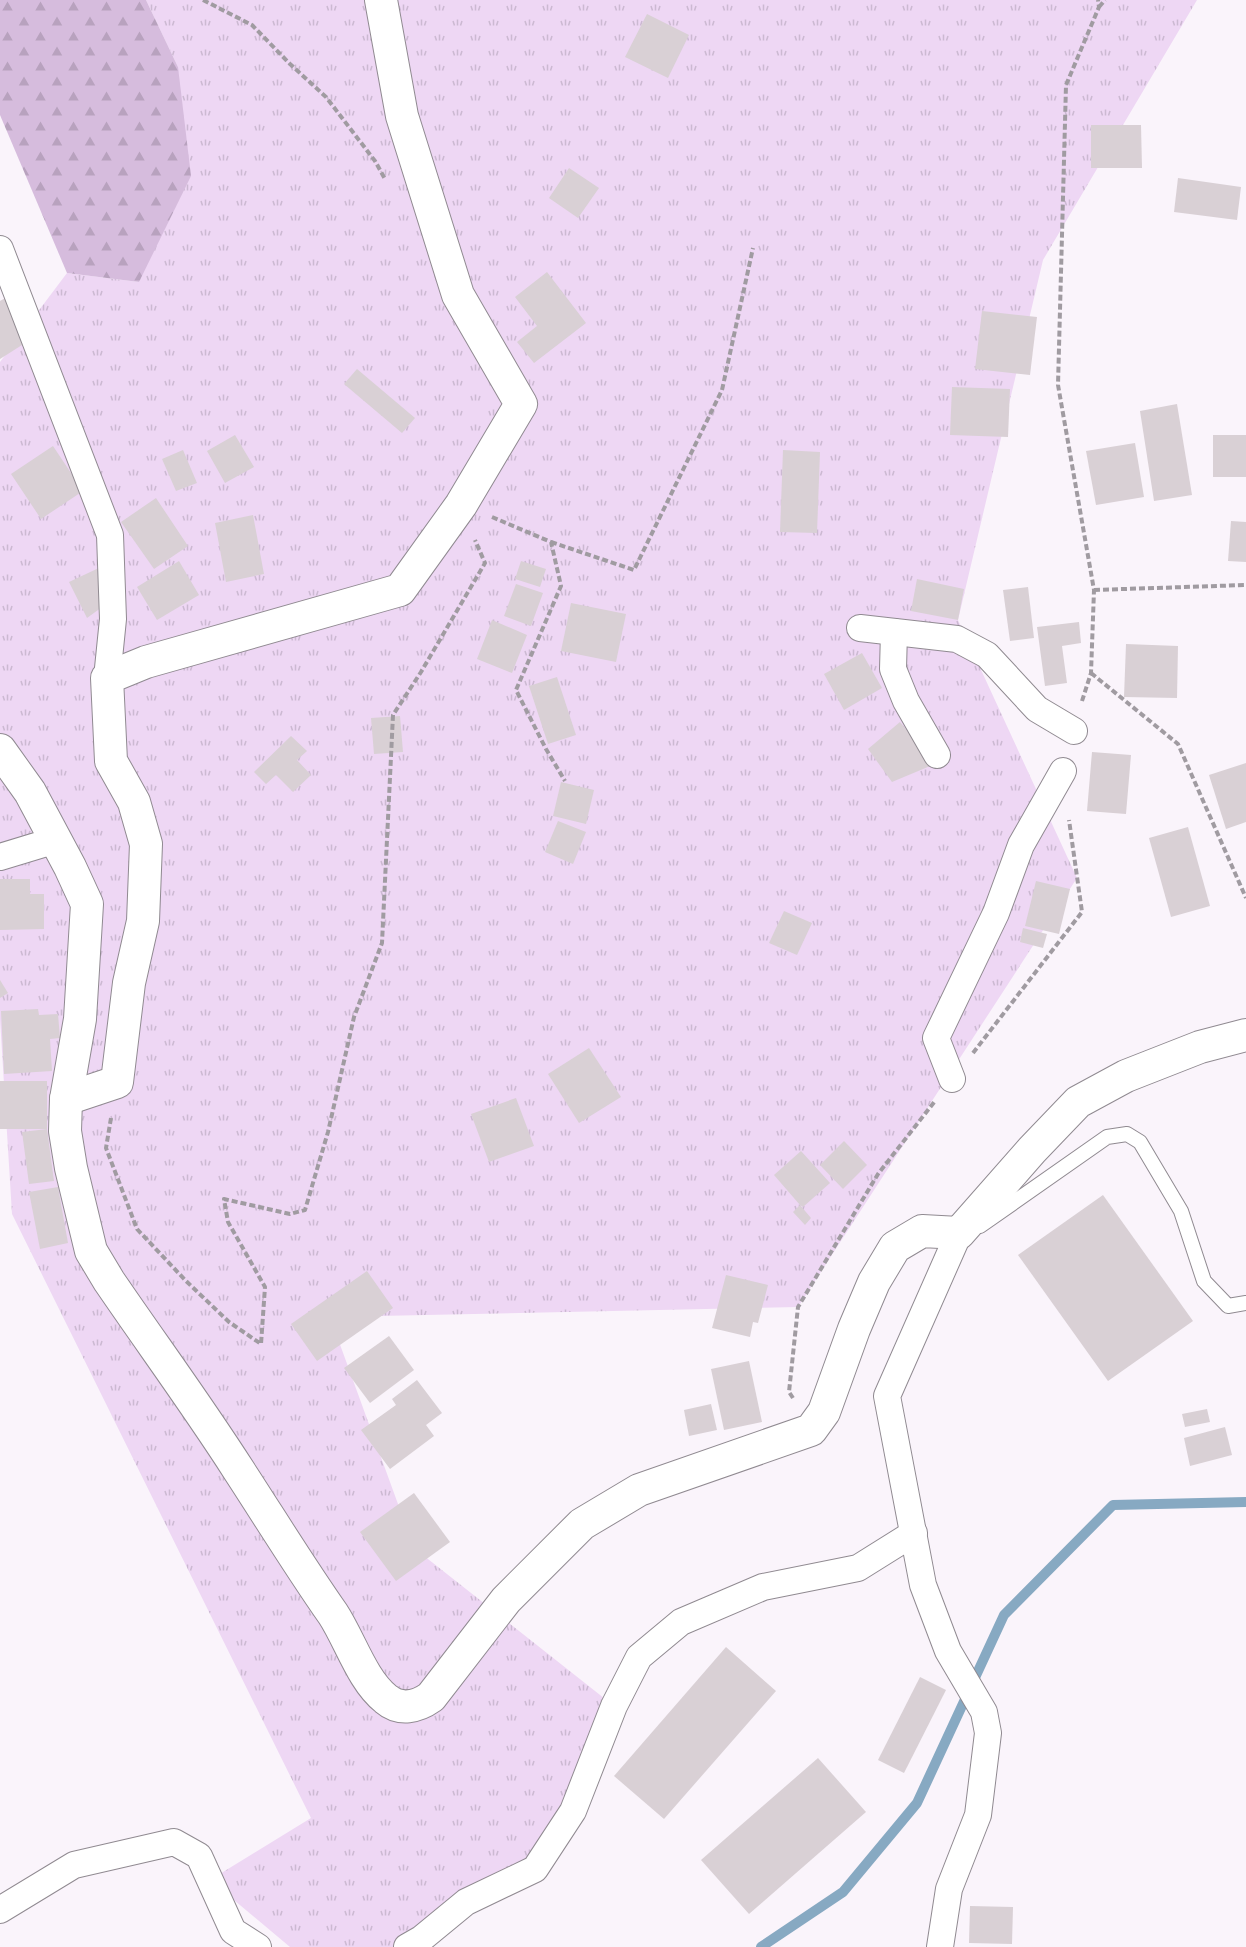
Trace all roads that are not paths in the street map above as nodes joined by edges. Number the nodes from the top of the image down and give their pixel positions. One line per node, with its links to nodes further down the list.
1 (381, 0): 5 (street)
2 (0, 249): 5 (street)
3 (860, 628): 4 (street)
4 (894, 632): 6 (street); 8 (street)
5 (107, 678): 14 (street)
6 (1074, 731)
7 (0, 750): 10 (street)
8 (937, 755)
9 (1063, 771): 13 (street)
10 (56, 840): 11 (street); 14 (street)
11 (0, 857)
12 (1246, 1035): 15 (street)
13 (952, 1079)
14 (66, 1099): 15 (street)
15 (959, 1233): 16 (lane); 17 (street)
16 (1246, 1303)
17 (914, 1533): 20 (street); 21 (street)
18 (0, 1910): 19 (street)
19 (258, 1947)
20 (407, 1947)
21 (940, 1947)

